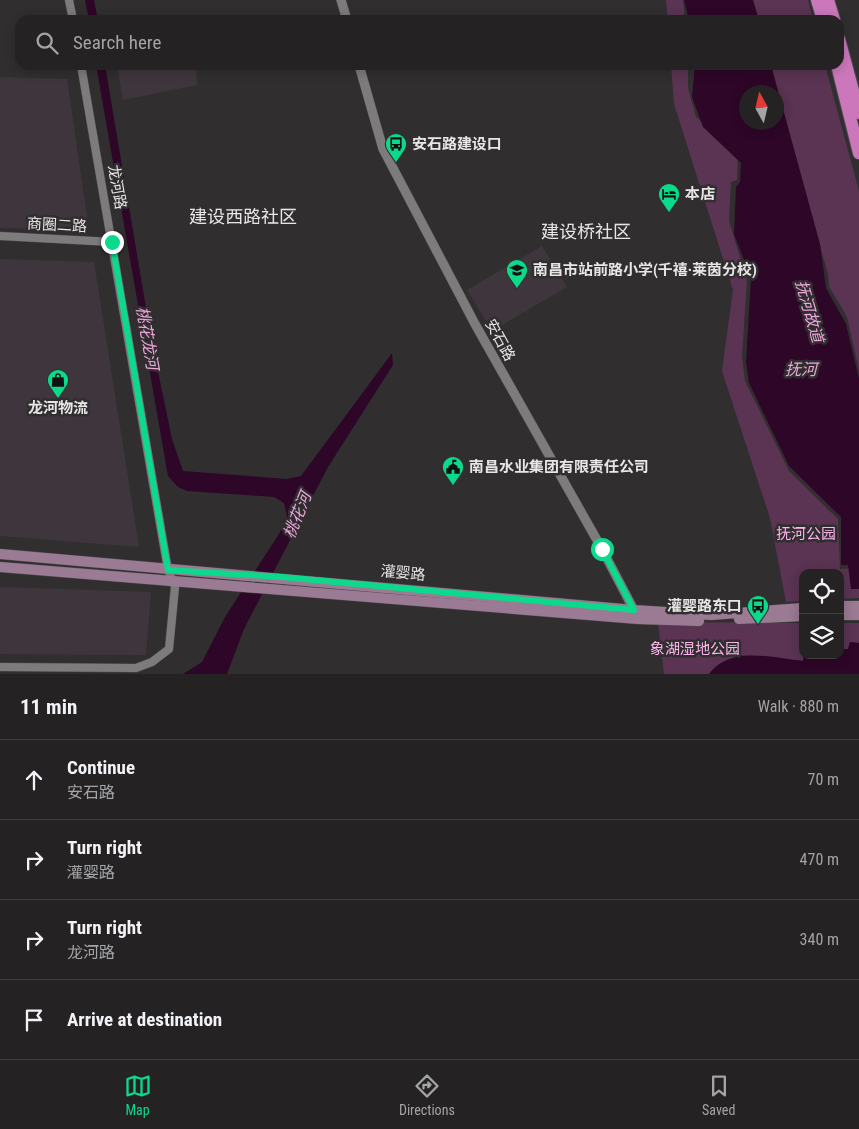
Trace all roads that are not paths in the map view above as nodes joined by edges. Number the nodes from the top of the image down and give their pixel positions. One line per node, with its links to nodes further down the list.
1 (69, 0): 5 (street)
2 (342, 0): 6 (street)
3 (817, 0): 7 (highway)
4 (828, 0): 8 (highway)
5 (72, 15)
6 (346, 15)
7 (822, 15)
8 (832, 15)
9 (844, 57): 13 (highway)
10 (83, 70): 16 (street, 龙河路)
11 (360, 70): 24 (street, 安石路)
12 (838, 70): 14 (highway)
13 (859, 113)
14 (859, 153)
15 (0, 236): 16 (street, 商圈二路)
16 (112, 242): 19 (street, 龙河路)
17 (0, 554): 19 (main road, 灌婴路)
18 (0, 567): 20 (main road, 灌婴路)
19 (168, 570): 20 (street, 龙河路); 24 (main road, 灌婴路)
20 (171, 580): 24 (main road, 灌婴路); 28 (street, 龙河路)
21 (844, 606): 22 (main road)
22 (859, 606)
23 (799, 608): 24 (main road, 灌婴路)
24 (636, 614): 27 (main road, 灌婴路)
25 (844, 615): 26 (main road)
26 (859, 615)
27 (799, 616)
28 (0, 667)

